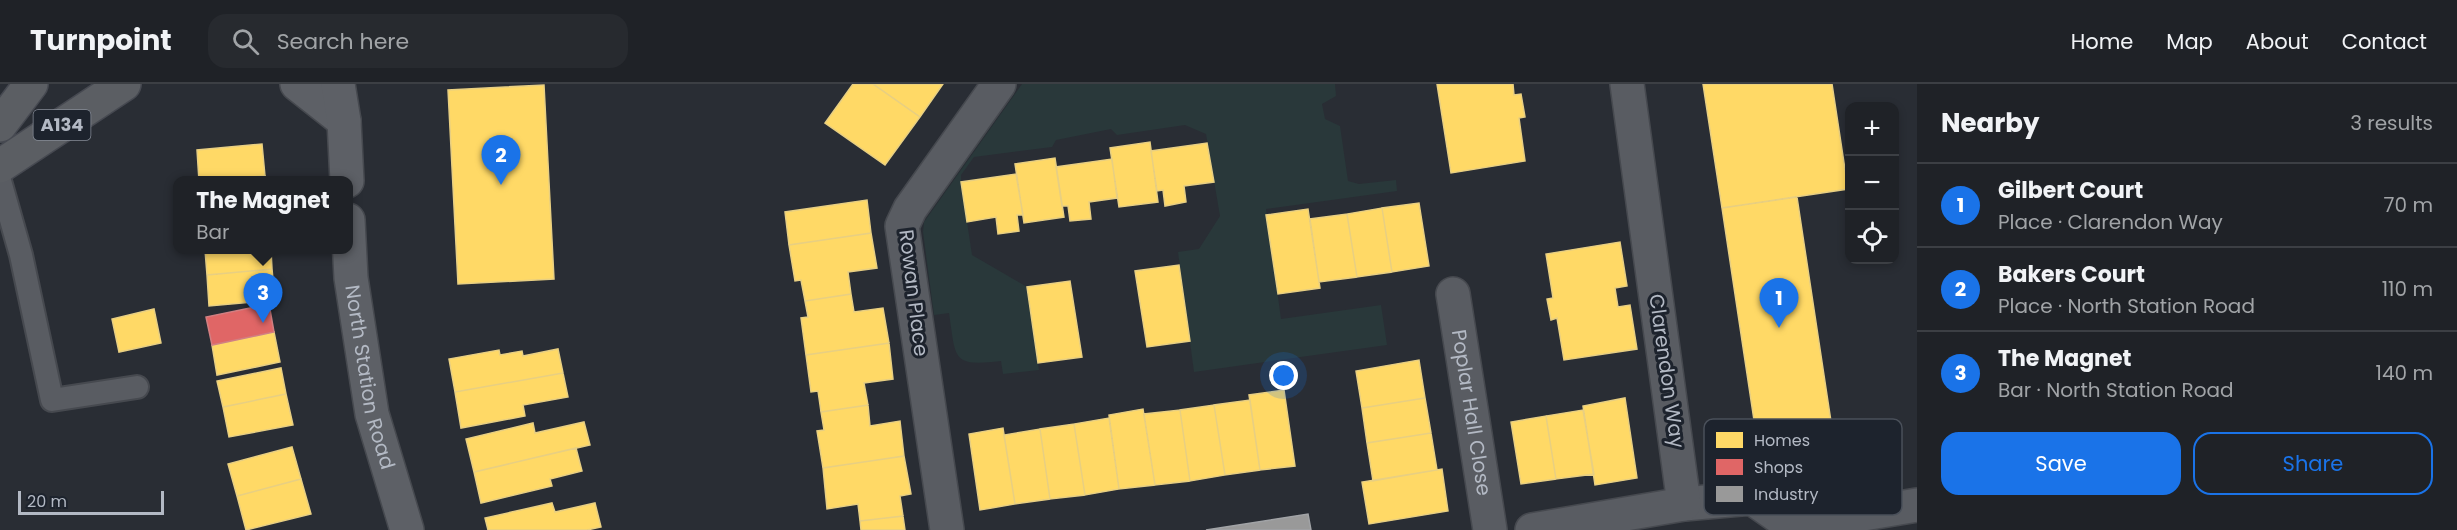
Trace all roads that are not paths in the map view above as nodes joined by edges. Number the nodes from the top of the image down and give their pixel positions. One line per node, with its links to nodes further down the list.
1 (31, 84): 8 (main road, A134)
2 (124, 84): 9 (main road, A134)
3 (297, 84): 7 (street)
4 (339, 84): 7 (street)
5 (999, 84): 22 (street, Rowan Place)
6 (1627, 84): 16 (street, Clarendon Way)
7 (344, 121): 10 (street)
8 (0, 125)
9 (0, 166)
10 (347, 176)
11 (0, 181): 14 (lane)
12 (350, 254): 21 (street, North Station Road)
13 (1453, 294): 23 (street, Poplar Hall Close)
14 (137, 387)
15 (1704, 502): 16 (street)
16 (1684, 504): 24 (street)
17 (1917, 505): 18 (street)
18 (1902, 508)
19 (1776, 515): 20 (street)
20 (1857, 515)
21 (407, 530)
22 (946, 530)
23 (1490, 530)
24 (1532, 530)

